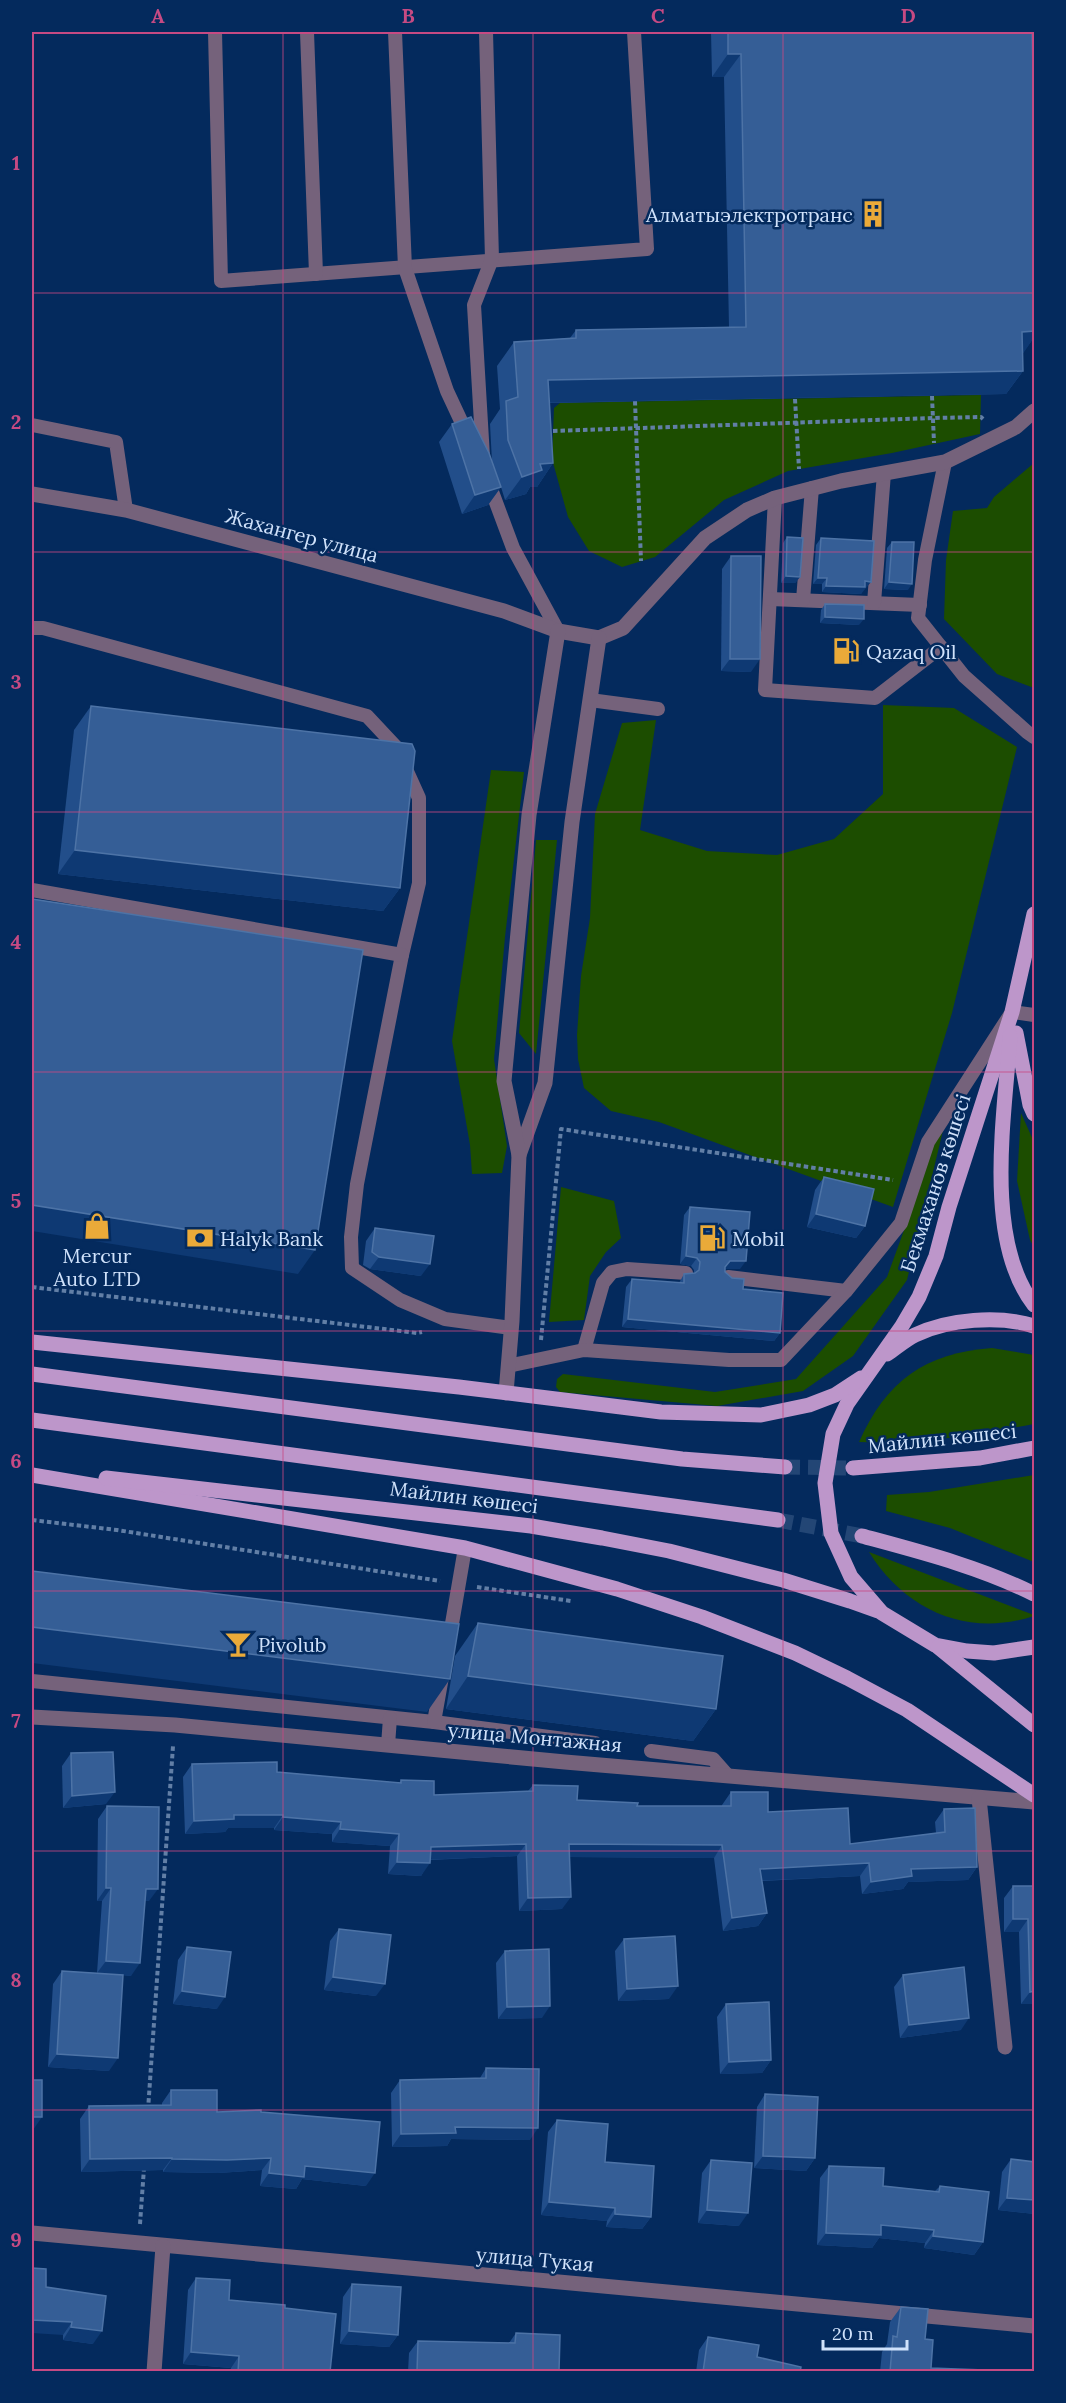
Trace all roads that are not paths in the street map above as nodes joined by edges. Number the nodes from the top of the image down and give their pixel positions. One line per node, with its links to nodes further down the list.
1 (215, 32): 8 (lane)
2 (307, 32): 8 (lane)
3 (395, 32): 7 (lane)
4 (486, 32): 6 (lane)
5 (634, 32): 6 (lane)
6 (492, 259): 7 (lane); 12 (lane)
7 (405, 268): 8 (lane); 12 (lane)
8 (316, 274)
9 (1035, 411): 11 (street)
10 (32, 425): 17 (lane)
11 (945, 462): 13 (street); 21 (lane)
12 (484, 468): 23 (lane)
13 (884, 473): 14 (street); 20 (lane)
14 (812, 488): 16 (street); 19 (lane)
15 (32, 494): 17 (street, Жахангер улица)
16 (775, 498): 18 (lane); 24 (street)
17 (126, 510): 23 (street, Жахангер улица)
18 (770, 599): 19 (lane); 25 (lane)
19 (803, 600): 20 (lane)
20 (874, 603): 21 (lane)
21 (920, 605): 25 (lane)
22 (32, 628): 31 (lane)
23 (558, 631): 24 (street, Жахангер улица); 35 (street)
24 (599, 638): 26 (street)
25 (941, 647): 28 (lane)
26 (590, 700): 27 (lane); 35 (street)
27 (658, 709)
28 (1035, 736)
29 (32, 890): 31 (lane)
30 (1035, 914): 32 (main road, Бекмаханов көшесі)
31 (402, 955): 41 (lane)
32 (1012, 1012): 33 (lane); 34 (main road); 38 (lane); 39 (main road, Бекмаханов көшесі); 44 (main road, Бекмаханов көшесі)
33 (1035, 1015)
34 (1035, 1114)
35 (519, 1155): 41 (street)
36 (686, 1273): 43 (lane)
37 (728, 1277): 38 (lane)
38 (846, 1291): 43 (lane)
39 (1035, 1305)
40 (1035, 1326): 44 (main road)
41 (511, 1328): 45 (street)
42 (32, 1342): 48 (main road)
43 (584, 1350): 45 (lane)
44 (880, 1359): 46 (main road)
45 (508, 1366): 48 (street)
46 (869, 1372): 48 (main road); 59 (main road)
47 (32, 1374): 51 (main road)
48 (506, 1393)
49 (32, 1420): 55 (main road, Майлин көшесі)
50 (1035, 1448): 52 (main road, Майлин көшесі)
51 (785, 1467)
52 (853, 1468)
53 (32, 1470): 59 (main road, Майлин көшесі)
54 (32, 1475): 57 (main road)
55 (778, 1520)
56 (862, 1536): 58 (main road)
57 (465, 1548): 65 (lane); 71 (main road)
58 (1035, 1594)
59 (882, 1613): 60 (main road)
60 (935, 1645): 61 (main road); 66 (main road)
61 (1035, 1647)
62 (32, 1681): 64 (lane)
63 (32, 1717): 68 (street, улица Монтажная)
64 (390, 1718): 65 (lane); 68 (lane)
65 (435, 1722): 67 (lane)
66 (1035, 1725)
67 (595, 1743)
68 (388, 1745): 70 (street, улица Монтажная)
69 (651, 1750): 70 (lane)
70 (728, 1776): 72 (street, улица Монтажная)
71 (1035, 1795)
72 (979, 1798): 73 (street, улица Монтажная); 74 (street)
73 (1035, 1802)
74 (1005, 2047)
75 (32, 2234): 76 (street, улица Тукая)
76 (163, 2246): 77 (street, улица Тукая); 78 (street)
77 (1035, 2326)
78 (154, 2372)

